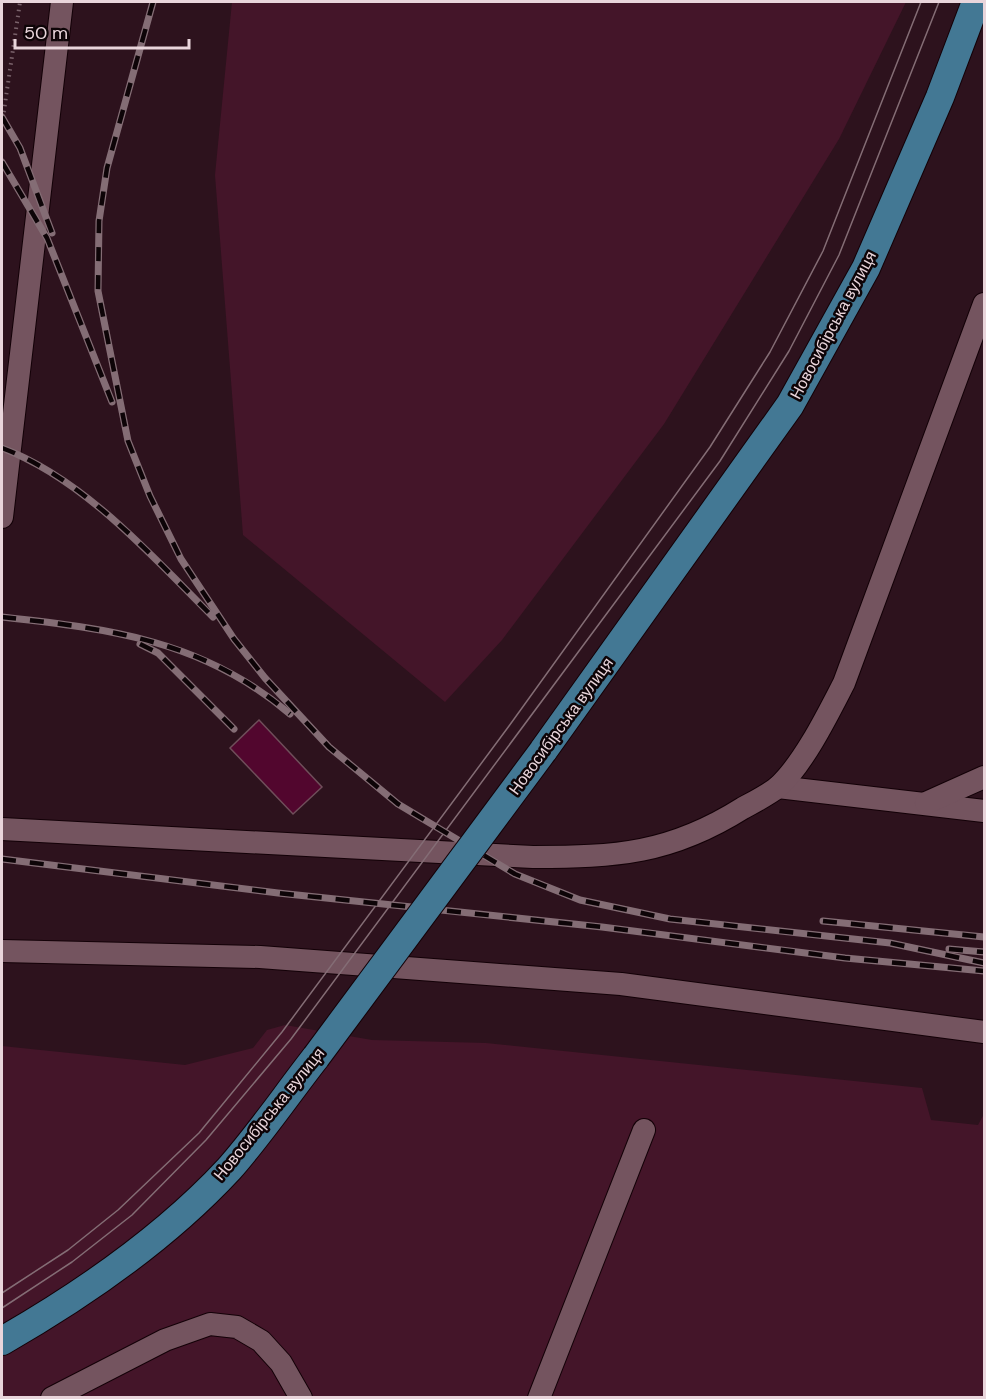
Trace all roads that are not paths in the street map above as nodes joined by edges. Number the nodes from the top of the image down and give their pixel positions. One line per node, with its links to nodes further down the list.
1 (62, 2): 4 (lane)
2 (976, 2): 13 (main road, Новосибірська вулиця, bridge)
3 (984, 304): 6 (lane)
4 (2, 517)
5 (984, 777): 7 (lane)
6 (778, 787): 7 (lane); 9 (lane)
7 (925, 804): 8 (lane)
8 (984, 811)
9 (2, 829)
10 (2, 951): 11 (lane)
11 (984, 1032)
12 (644, 1130): 16 (lane)
13 (2, 1341)
14 (52, 1398): 15 (lane)
15 (302, 1398)
16 (538, 1398)

